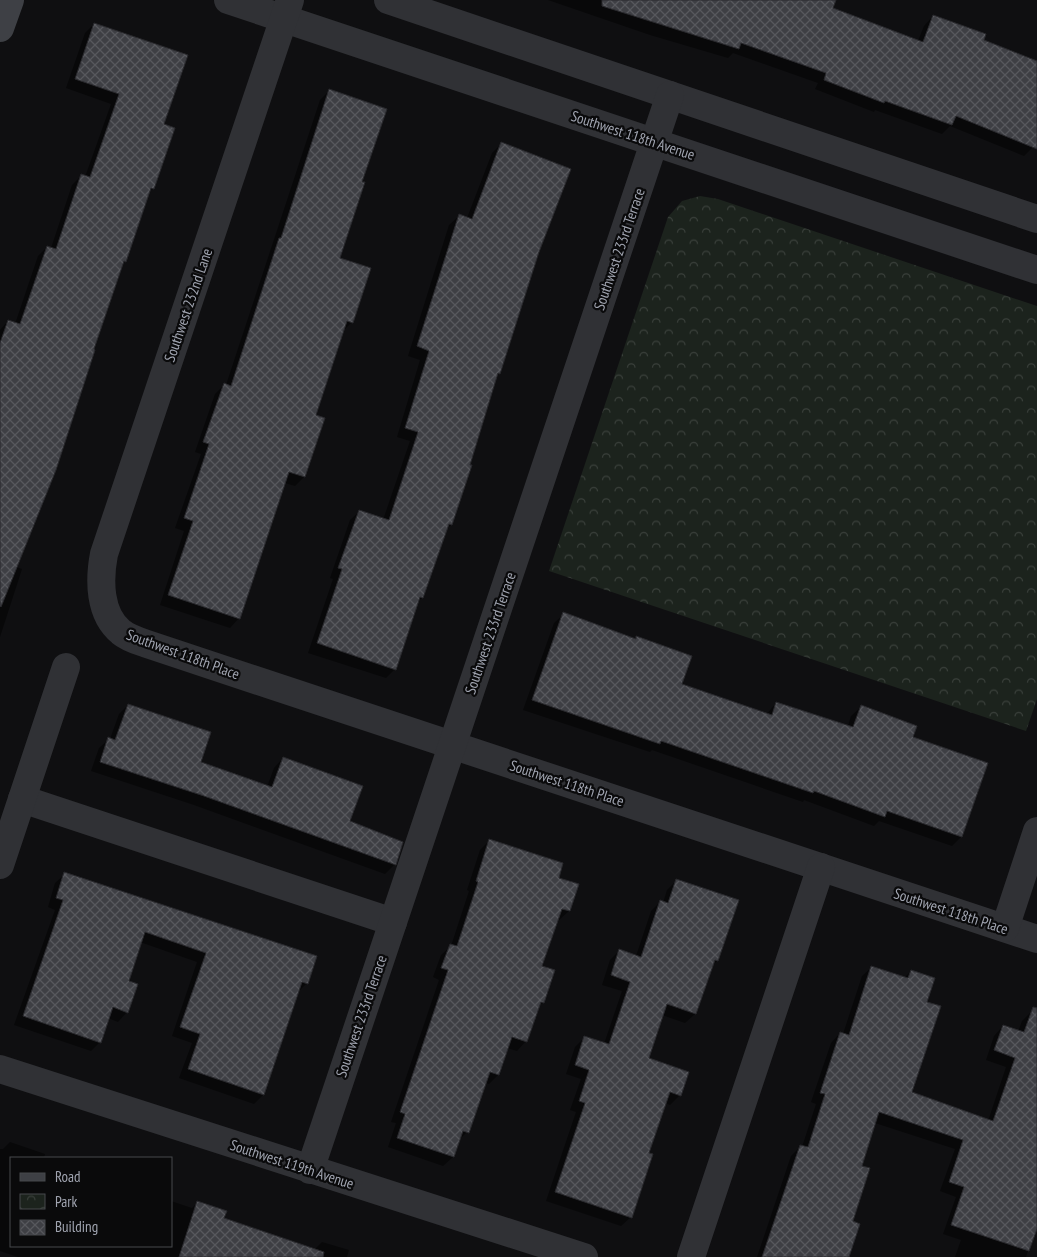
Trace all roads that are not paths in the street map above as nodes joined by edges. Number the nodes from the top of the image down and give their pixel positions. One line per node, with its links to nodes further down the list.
1 (228, 0): 3 (street, Southwest 118th Avenue)
2 (388, 0): 4 (street)
3 (287, 9): 5 (street, Southwest 118th Avenue); 8 (street, Southwest 232nd Lane)
4 (670, 95): 5 (street, Southwest 233rd Terrace); 6 (street)
5 (654, 142): 7 (street, Southwest 118th Avenue); 10 (street, Southwest 233rd Terrace)
6 (1037, 219)
7 (1037, 270)
8 (107, 612): 10 (street, Southwest 118th Place)
9 (66, 667): 11 (street)
10 (452, 745): 14 (street, Southwest 118th Place); 15 (street, Southwest 233rd Terrace)
11 (22, 799): 13 (street); 15 (street)
12 (1037, 831): 16 (street)
13 (0, 865)
14 (821, 867): 16 (street, Southwest 118th Place); 21 (street)
15 (393, 922): 19 (street, Southwest 233rd Terrace)
16 (1004, 928): 17 (street, Southwest 118th Place)
17 (1037, 939)
18 (0, 1068): 19 (street, Southwest 119th Avenue)
19 (310, 1170): 20 (street, Southwest 119th Avenue)
20 (584, 1257)
21 (691, 1257)

